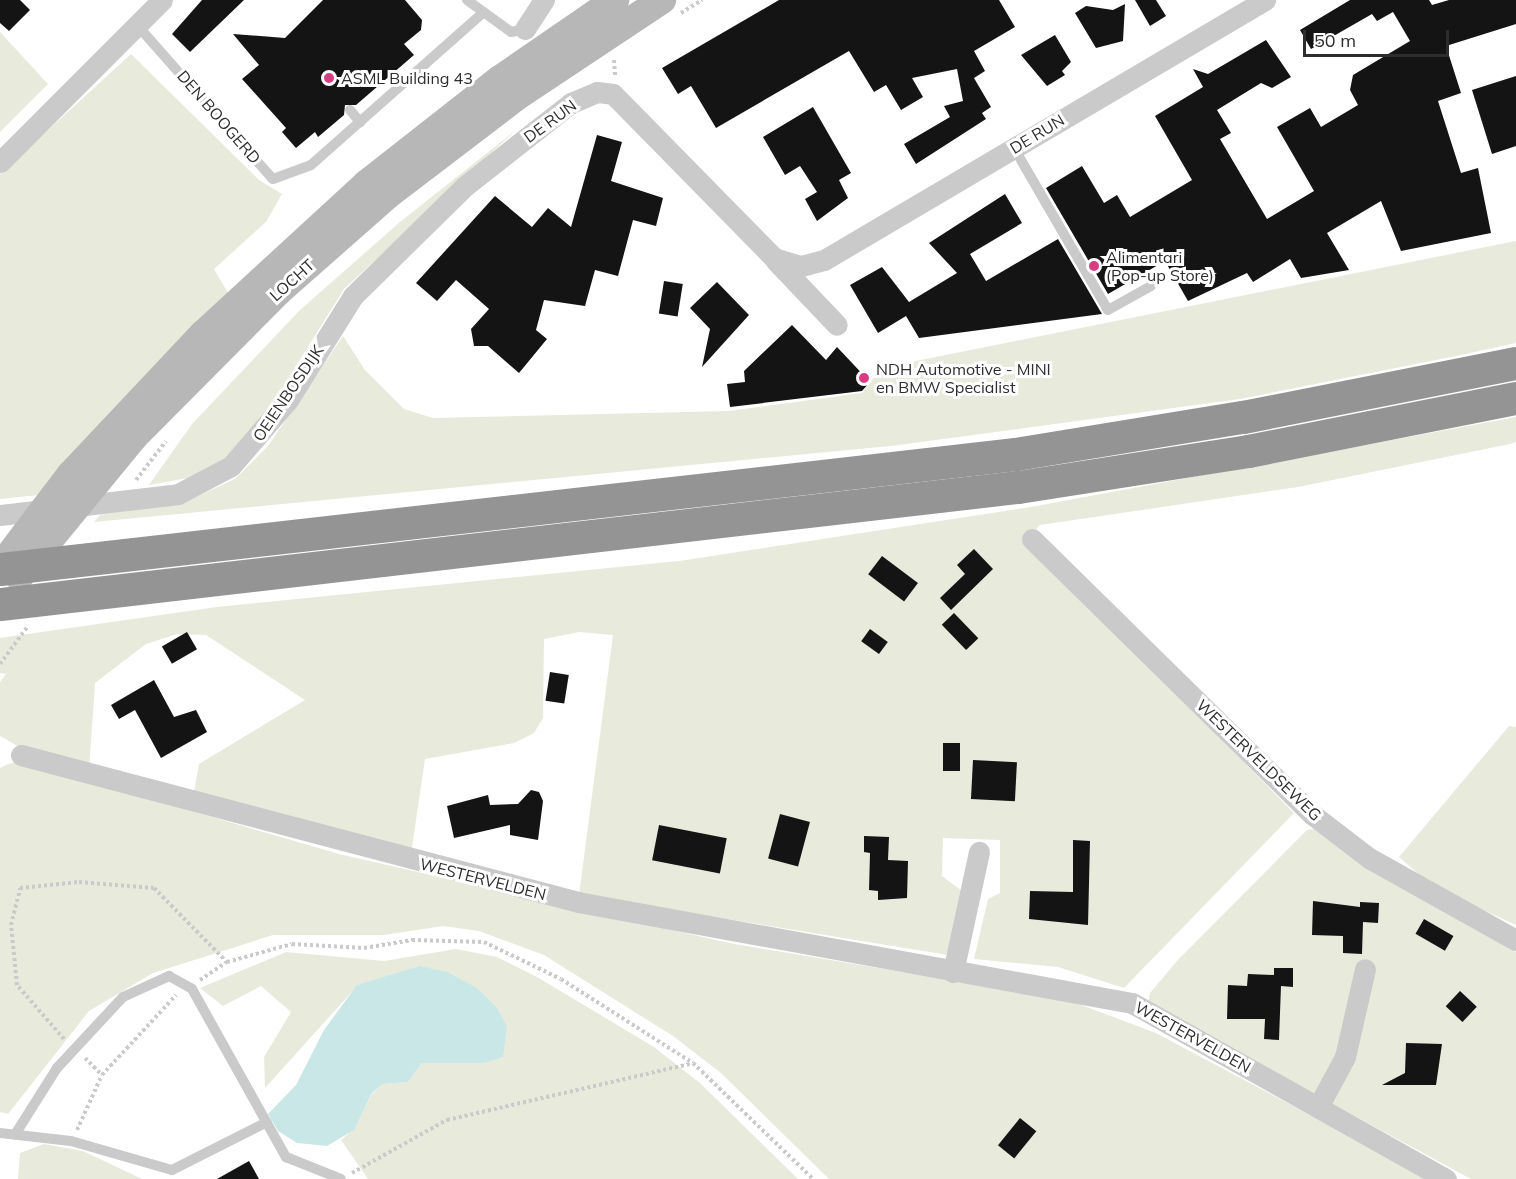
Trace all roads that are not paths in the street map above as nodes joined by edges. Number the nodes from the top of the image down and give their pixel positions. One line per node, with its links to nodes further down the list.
1 (162, 0): 7 (street)
2 (466, 0): 6 (lane)
3 (544, 0): 8 (street)
4 (1265, 0): 11 (street, DE RUN)
5 (639, 5): 21 (main road, LOCHT); 22 (main road, LOCHT)
6 (483, 13): 8 (lane); 10 (lane)
7 (137, 25): 10 (lane, DEN BOOGERD); 12 (street)
8 (525, 28)
9 (350, 110): 10 (lane)
10 (360, 122)
11 (1014, 148): 13 (street, DE RUN); 14 (lane)
12 (0, 162)
13 (774, 258): 15 (street, DE RUN); 16 (street, DE RUN)
14 (1151, 286)
15 (352, 296): 19 (street, OEIENBOSDIJK)
16 (837, 325)
17 (1516, 363): 21 (highway)
18 (1516, 398): 22 (highway)
19 (0, 515)
20 (1032, 539): 25 (street, WESTERVELDSEWEG)
21 (0, 568)
22 (0, 604)
23 (21, 755): 27 (street, WESTERVELDEN)
24 (979, 852): 27 (street)
25 (1516, 940)
26 (1365, 969): 28 (street)
27 (953, 972): 28 (street, WESTERVELDEN)
28 (1318, 1107): 33 (street, WESTERVELDEN)
29 (267, 1122): 31 (lane); 31 (lane); 32 (lane)
30 (0, 1133): 31 (lane)
31 (16, 1133)
32 (342, 1179)
33 (1446, 1179)

